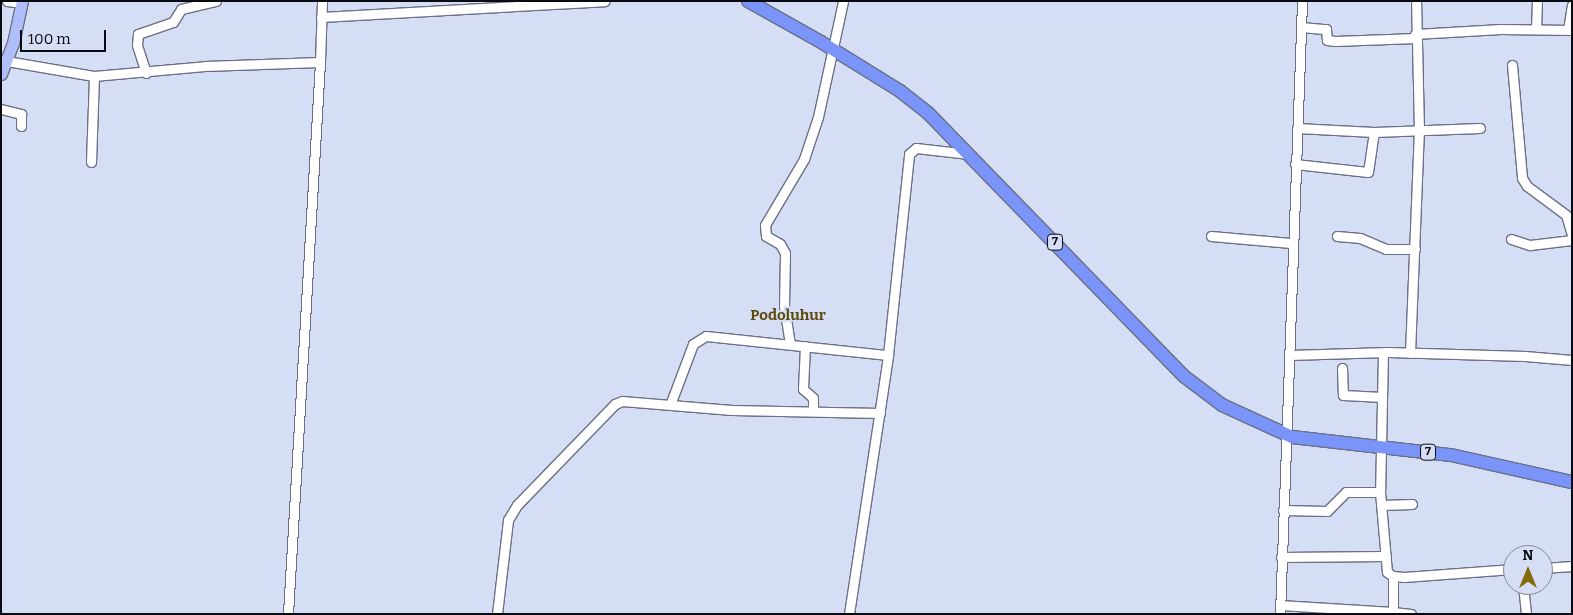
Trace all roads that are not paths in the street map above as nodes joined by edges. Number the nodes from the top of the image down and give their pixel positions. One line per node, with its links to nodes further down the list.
1 (8, 1): 10 (street)
2 (216, 1): 21 (street)
3 (322, 1): 12 (street)
4 (605, 1): 12 (street)
5 (748, 1): 17 (highway, 7)
6 (843, 1): 17 (street)
7 (1302, 1): 13 (street)
8 (1416, 1): 16 (street)
9 (1537, 1): 14 (street)
10 (22, 2): 18 (main road)
11 (1572, 5): 15 (street)
12 (321, 17): 19 (street)
13 (1300, 27): 16 (street); 26 (street)
14 (1536, 29): 15 (street); 16 (street)
15 (1570, 30)
16 (1415, 36): 28 (street)
17 (829, 47): 30 (highway, 7); 40 (street)
18 (4, 61): 22 (main road); 23 (street)
19 (320, 62): 21 (street); 68 (street)
20 (1512, 65): 33 (street)
21 (146, 72): 23 (street)
22 (1, 74)
23 (94, 76): 31 (street)
24 (1, 109): 25 (street)
25 (21, 126)
26 (1297, 128): 29 (street); 32 (street)
27 (1480, 128): 28 (street)
28 (1419, 130): 29 (street); 39 (street)
29 (1374, 132): 32 (street)
30 (970, 154): 44 (street); 52 (highway, 7)
31 (91, 162)
32 (1296, 164): 38 (street)
33 (1572, 235)
34 (1211, 236): 38 (street)
35 (1337, 236): 39 (street)
36 (1511, 239): 37 (street)
37 (1572, 240)
38 (1291, 243): 45 (street)
39 (1415, 249): 43 (street)
40 (790, 344): 41 (street); 49 (street)
41 (805, 346): 44 (street); 50 (street)
42 (1383, 352): 43 (street); 45 (street); 48 (street)
43 (1410, 353): 46 (street)
44 (888, 355): 51 (street)
45 (1289, 355): 52 (street)
46 (1572, 360)
47 (1342, 368): 48 (street)
48 (1382, 397): 53 (street)
49 (670, 406): 50 (street); 69 (street)
50 (812, 412): 51 (street)
51 (880, 413): 70 (street)
52 (1282, 434): 53 (highway, 7); 58 (street)
53 (1382, 446): 54 (highway, 7); 55 (street)
54 (1572, 482)
55 (1380, 492): 57 (street); 58 (street)
56 (1412, 504): 57 (street)
57 (1381, 505): 59 (street)
58 (1283, 510): 60 (street)
59 (1386, 556): 60 (street); 64 (street)
60 (1281, 557): 66 (street)
61 (1572, 566): 62 (street)
62 (1553, 567)
63 (1503, 571): 64 (street)
64 (1394, 576): 67 (street)
65 (1524, 595): 72 (street)
66 (1280, 609): 67 (street)
67 (1393, 612): 71 (street)
68 (288, 614)
69 (497, 614)
70 (849, 614)
71 (1411, 614)
72 (1526, 614)

